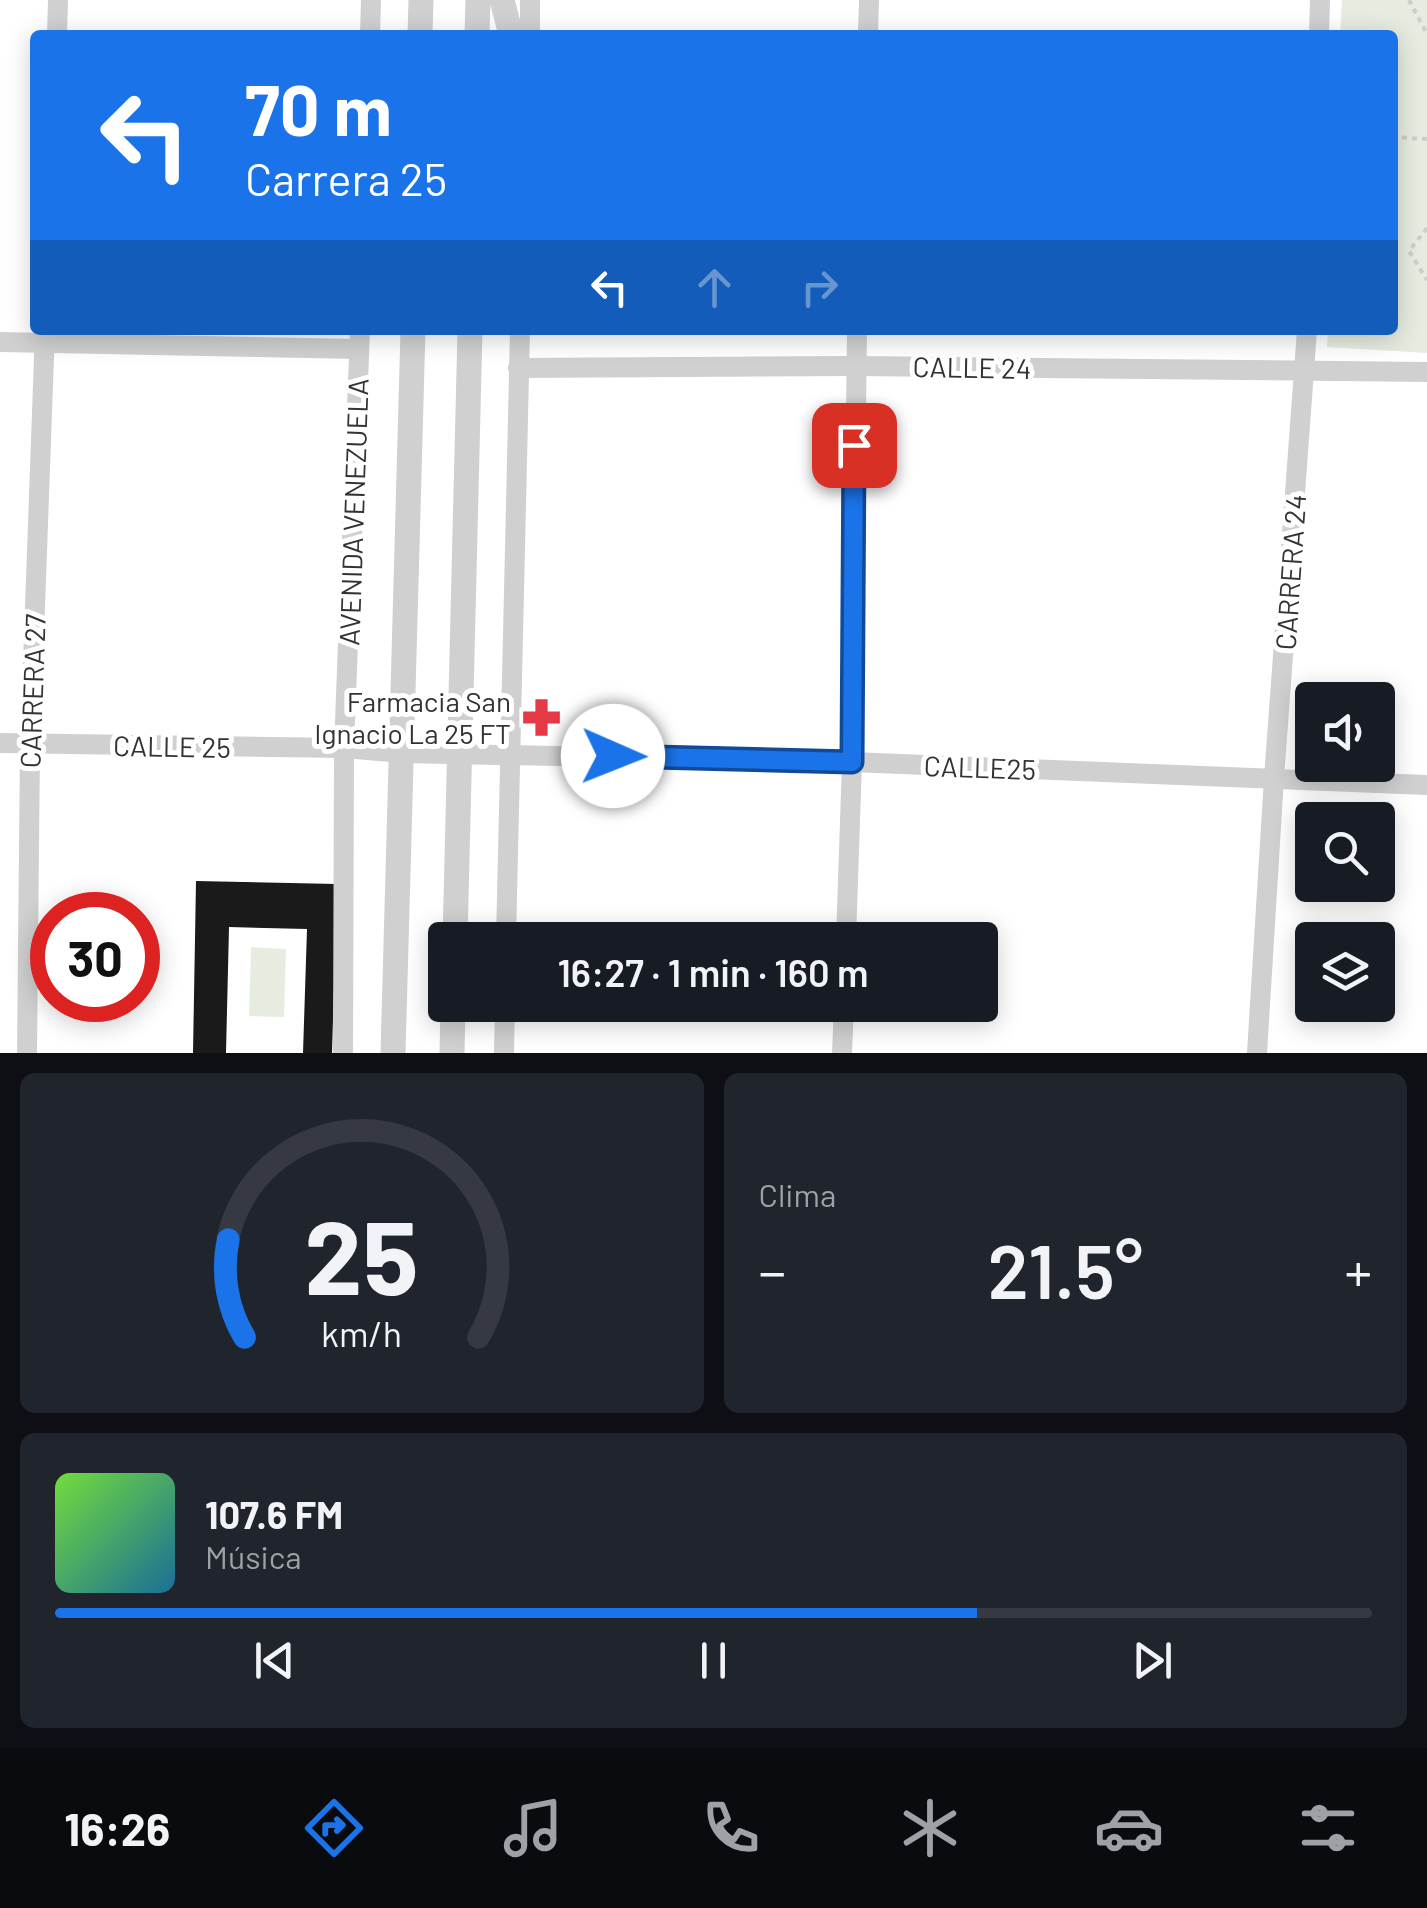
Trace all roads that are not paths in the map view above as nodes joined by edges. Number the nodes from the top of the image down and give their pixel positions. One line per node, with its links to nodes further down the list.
1 (58, 0): 10 (street)
2 (371, 0): 11 (street)
3 (412, 0): 12 (street)
4 (421, 0): 13 (street)
5 (478, 0): 14 (street)
6 (502, 0): 15 (street)
7 (530, 0): 16 (street)
8 (870, 0): 17 (street)
9 (1320, 0): 18 (street)
10 (57, 30)
11 (370, 30)
12 (416, 30)
13 (418, 30)
14 (478, 30)
15 (510, 30)
16 (530, 30)
17 (868, 30)
18 (1319, 30)
19 (413, 335): 34 (street, AVENIDA VENEZUELA)
20 (470, 335): 35 (street)
21 (520, 335): 28 (street)
22 (856, 335): 27 (street)
23 (1308, 335): 29 (street, CARRERA 24)
24 (45, 336): 25 (street); 26 (street); 32 (street, CARRERA 27)
25 (359, 339): 33 (street, AVENIDA VENEZUELA)
26 (0, 342)
27 (855, 366): 28 (street, CALLE 24); 29 (street, CALLE 24); 37 (street)
28 (518, 368): 36 (street)
29 (1306, 371): 30 (street, CALLE 24); 38 (street, CARRERA 24)
30 (1427, 372)
31 (0, 743): 32 (street, CALLE 25)
32 (30, 744): 33 (street, CALLE 25); 46 (street, CARRERA 27)
33 (344, 748): 34 (street, CALLE 25); 47 (street, AVENIDA VENEZUELA)
34 (402, 752): 35 (street, CALLE 25); 48 (street, AVENIDA VENEZUELA)
35 (460, 754): 36 (street, CALLE25); 40 (street)
36 (509, 755): 37 (street, CALLE25); 41 (street)
37 (852, 762): 38 (street, CALLE25); 42 (street)
38 (1274, 778): 39 (street, CALLE25); 52 (street, CARRERA 24)
39 (1427, 785)
40 (455, 922)
41 (506, 922)
42 (847, 922)
43 (453, 1022): 49 (street)
44 (505, 1022): 50 (street)
45 (843, 1022): 51 (street)
46 (27, 1053)
47 (343, 1053)
48 (393, 1053)
49 (452, 1053)
50 (504, 1053)
51 (842, 1053)
52 (1258, 1053)

